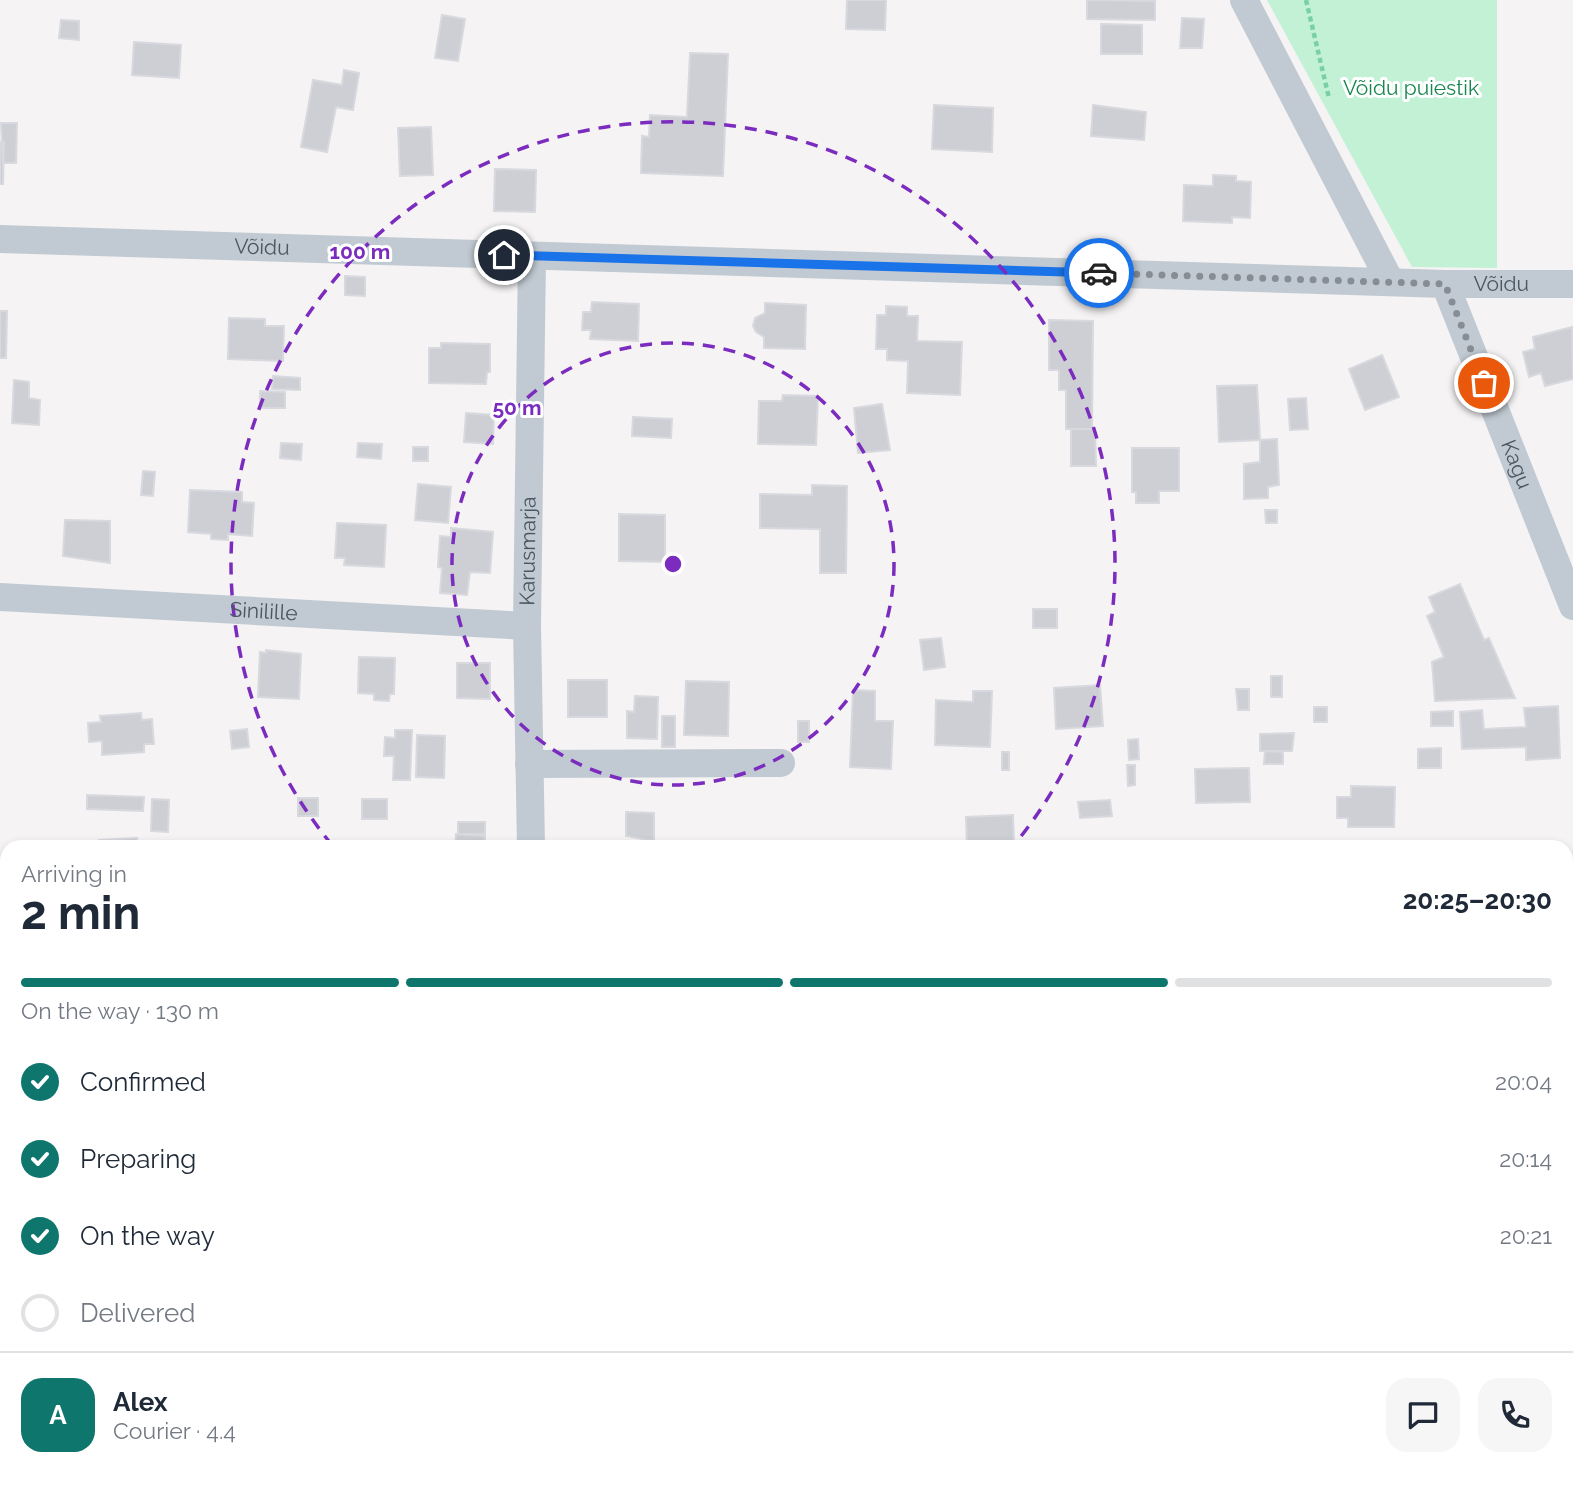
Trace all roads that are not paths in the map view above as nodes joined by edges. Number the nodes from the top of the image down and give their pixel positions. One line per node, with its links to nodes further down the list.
1 (1244, 0): 4 (street)
2 (0, 239): 3 (street, Võidu)
3 (532, 256): 4 (street, Võidu); 9 (street, Karusmarja)
4 (1390, 281): 5 (street, Võidu)
5 (1445, 284): 6 (street, Võidu); 8 (street, Kagu)
6 (1573, 284)
7 (0, 597): 9 (street, Sinilille)
8 (1573, 606)
9 (527, 626): 11 (street, Karusmarja)
10 (781, 763): 11 (street)
11 (530, 764): 12 (street, Karusmarja)
12 (531, 840)

